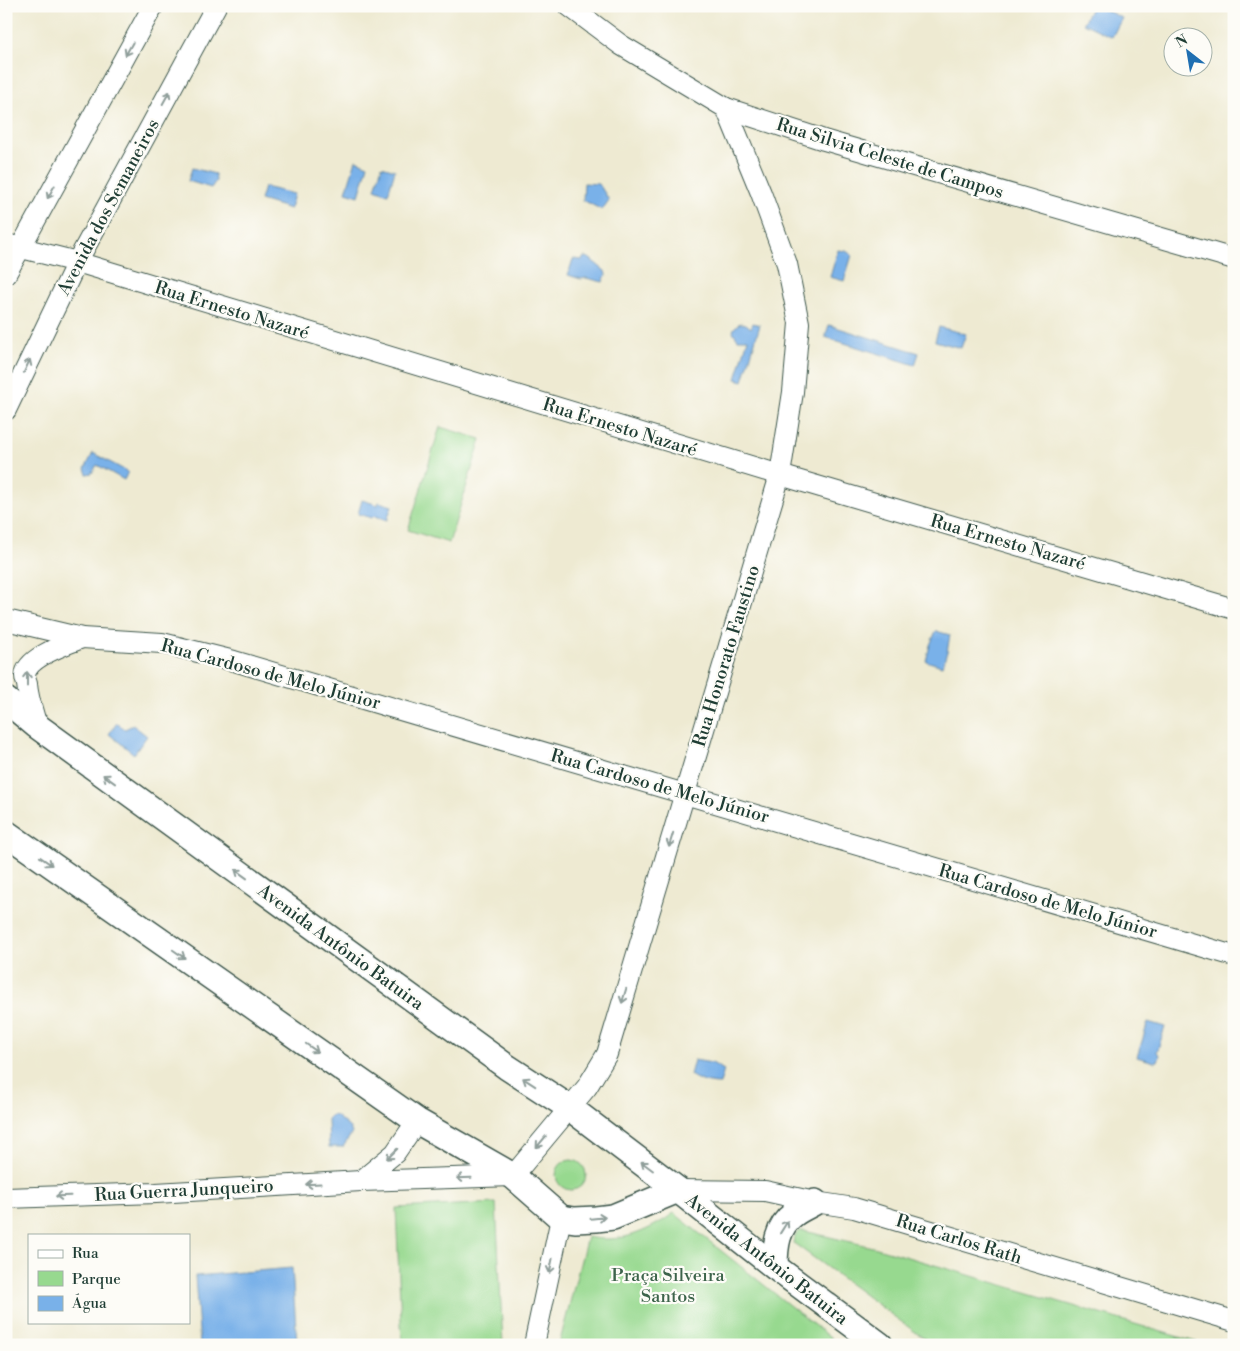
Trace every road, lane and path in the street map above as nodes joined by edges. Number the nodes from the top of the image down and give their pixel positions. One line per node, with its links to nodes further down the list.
1 (153, 6): 5 (street, one-way to 5)
2 (216, 6): 7 (street, Avenida dos Semaneiros, one-way to 2)
3 (569, 6): 4 (street, Rua Silvia Celeste de Campos)
4 (726, 108): 6 (street, Rua Silvia Celeste de Campos); 10 (street, Rua Honorato Faustino)
5 (13, 246): 7 (street, Rua Ernesto Nazaré); 8 (street)
6 (1234, 259)
7 (77, 262): 9 (street, Avenida dos Semaneiros, one-way to 7); 10 (street, Rua Ernesto Nazaré)
8 (6, 274)
9 (6, 410)
10 (780, 475): 11 (street, Rua Ernesto Nazaré); 16 (street, Rua Honorato Faustino)
11 (1234, 609)
12 (6, 620): 13 (street, Rua Cardoso de Melo Júnior)
13 (82, 638): 15 (street, Rua Cardoso de Melo Júnior, one-way to 13); 16 (street, Rua Cardoso de Melo Júnior)
14 (6, 700): 15 (street, Avenida Antônio Batuira)
15 (37, 726): 19 (street, Avenida Antônio Batuira, one-way to 15)
16 (685, 794): 18 (street, Rua Cardoso de Melo Júnior); 19 (street, Rua Honorato Faustino, one-way to 19)
17 (6, 833): 20 (street, one-way to 20)
18 (1234, 956)
19 (570, 1108): 21 (street, Rua Honorato Faustino, one-way to 21); 23 (street, Avenida Antônio Batuira, one-way to 19)
20 (417, 1121): 21 (street); 22 (street, one-way to 22)
21 (513, 1176): 22 (street, Rua Guerra Junqueiro, one-way to 22); 26 (street)
22 (362, 1181): 24 (street, Rua Guerra Junqueiro, one-way to 24)
23 (678, 1190): 25 (street, Rua Carlos Rath); 26 (street, Avenida Antônio Batuira, one-way to 23); 27 (street, Avenida Antônio Batuira)
24 (6, 1198)
25 (815, 1202): 27 (street, one-way to 25); 28 (street, Rua Carlos Rath)
26 (561, 1218): 29 (street, one-way to 29)
27 (775, 1267): 30 (street, Avenida Antônio Batuira)
28 (1234, 1321)
29 (534, 1345)
30 (880, 1345)

